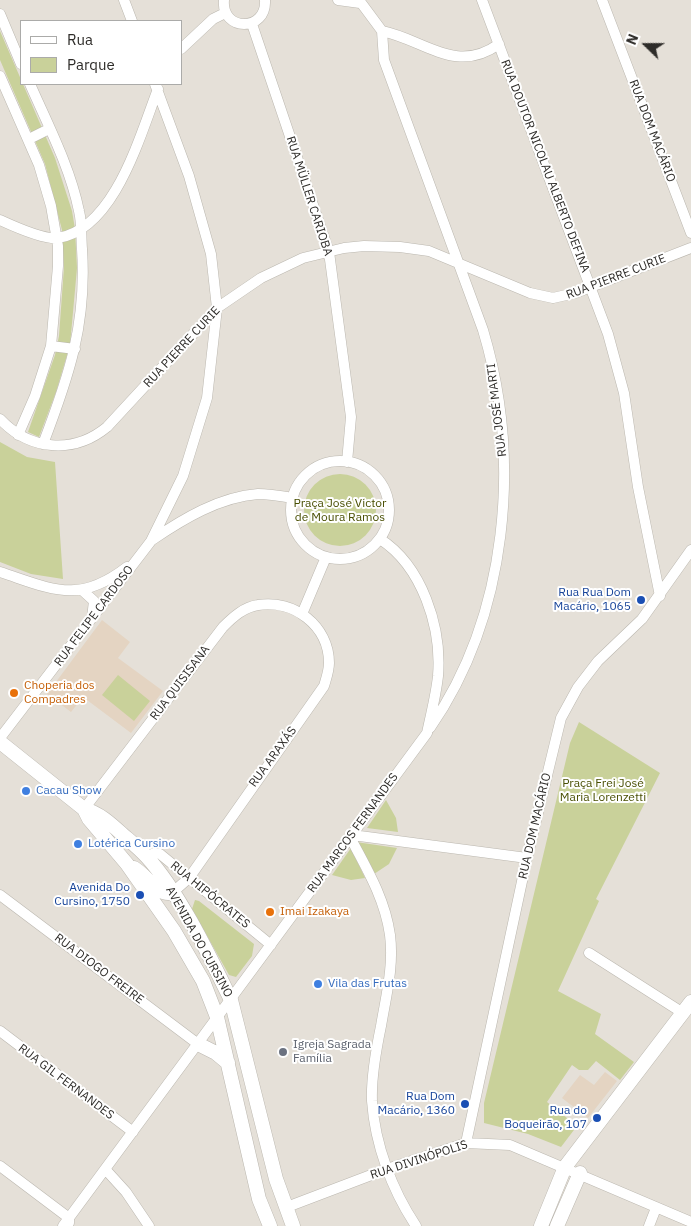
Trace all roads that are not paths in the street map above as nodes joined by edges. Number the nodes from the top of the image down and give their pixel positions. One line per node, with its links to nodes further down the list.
1 (124, 0): 9 (street)
2 (224, 0): 8 (street)
3 (338, 0): 7 (street)
4 (482, 0): 13 (street, RUA DOUTOR NICOLAU ALBERTO DEFINA)
5 (602, 0): 23 (street, RUA DOM MACÁRIO)
6 (268, 1): 11 (street)
7 (359, 1): 12 (street)
8 (225, 13): 11 (street); 14 (street)
9 (132, 20)
10 (1, 22): 15 (street)
11 (252, 24): 26 (street, RUA MÜLLER CARIOBA)
12 (382, 31): 13 (street); 27 (street, RUA JOSÉ MARTI)
13 (498, 44): 28 (street, RUA DOUTOR NICOLAU ALBERTO DEFINA)
14 (182, 48)
15 (20, 62)
16 (0, 76): 20 (street)
17 (30, 85): 19 (street)
18 (158, 86): 22 (street); 29 (street, RUA FELIPE CARDOSO)
19 (49, 129): 20 (street); 22 (street)
20 (29, 139): 24 (street)
21 (0, 220): 24 (street)
22 (81, 230): 24 (street); 31 (street)
23 (691, 233)
24 (57, 238): 30 (street)
25 (691, 248): 28 (street, RUA PIERRE CURIE)
26 (329, 252): 27 (street, RUA PIERRE CURIE); 29 (street, RUA PIERRE CURIE); 35 (street, RUA MÜLLER CARIOBA)
27 (460, 262): 28 (street, RUA PIERRE CURIE); 49 (street, RUA JOSÉ MARTI)
28 (591, 286): 46 (street, RUA DOUTOR NICOLAU ALBERTO DEFINA)
29 (216, 308): 34 (street, RUA PIERRE CURIE); 37 (street, RUA FELIPE CARDOSO)
30 (51, 346): 31 (street); 33 (street)
31 (75, 349): 34 (street)
32 (0, 419): 33 (street, RUA PIERRE CURIE)
33 (18, 435): 34 (street, RUA PIERRE CURIE)
34 (44, 444)
35 (347, 462): 36 (street); 40 (street)
36 (293, 498): 38 (street, RUA FELIPE CARDOSO); 42 (street)
37 (168, 509): 38 (street); 39 (street, RUA FELIPE CARDOSO)
38 (185, 518): 39 (street, RUA FELIPE CARDOSO)
39 (151, 540): 43 (street, RUA FELIPE CARDOSO)
40 (380, 540): 42 (street); 49 (street, RUA MARCOS FERNANDES)
41 (691, 550): 46 (street, RUA DOM MACÁRIO)
42 (326, 558): 47 (street)
43 (137, 559): 45 (street); 48 (street, RUA FELIPE CARDOSO)
44 (0, 572): 45 (street)
45 (83, 591): 48 (street)
46 (660, 596): 55 (street, RUA DOM MACÁRIO)
47 (302, 614): 52 (street, RUA QUISISANA); 57 (street, RUA ARAXÁS)
48 (91, 621): 50 (street, RUA FELIPE CARDOSO)
49 (427, 733): 53 (street, RUA MARCOS FERNANDES)
50 (0, 738)
51 (0, 742): 52 (main road, AVENIDA DO CURSINO)
52 (84, 809): 54 (main road, AVENIDA DO CURSINO); 56 (main road, AVENIDA DO CURSINO)
53 (351, 836): 55 (street); 60 (street, RUA MARCOS FERNANDES); 72 (street)
54 (148, 857): 57 (street, RUA HIPÓCRATES); 58 (main road, AVENIDA DO CURSINO)
55 (527, 858): 69 (street, RUA DOM MACÁRIO)
56 (127, 864): 58 (main road); 64 (main road, AVENIDA DO CURSINO)
57 (189, 878): 58 (street, RUA ARAXÁS); 60 (street, RUA HIPÓCRATES)
58 (173, 892): 62 (main road, AVENIDA DO CURSINO)
59 (0, 895): 66 (street, RUA DIOGO FREIRE)
60 (271, 945): 62 (street, RUA MARCOS FERNANDES)
61 (590, 953): 63 (street)
62 (231, 1000): 64 (street, RUA MARCOS FERNANDES); 75 (main road, AVENIDA DO CURSINO)
63 (687, 1008): 71 (main road)
64 (218, 1018): 66 (street, RUA MARCOS FERNANDES); 67 (main road, AVENIDA DO CURSINO)
65 (0, 1031): 68 (street, RUA GIL FERNANDES)
66 (198, 1044): 67 (main road); 68 (street, RUA MARCOS FERNANDES)
67 (228, 1064): 80 (main road, AVENIDA DO CURSINO)
68 (133, 1132): 73 (street, RUA MARCOS FERNANDES)
69 (466, 1143): 71 (street, RUA DIVINÓPOLIS); 72 (street, RUA DIVINÓPOLIS)
70 (0, 1166): 78 (street)
71 (565, 1167): 74 (street, RUA DIVINÓPOLIS); 83 (main road)
72 (387, 1169): 75 (street, RUA DIVINÓPOLIS); 82 (street)
73 (106, 1170): 78 (street, RUA MARCOS FERNANDES); 79 (street)
74 (580, 1173): 76 (street, RUA DIVINÓPOLIS); 84 (main road)
75 (286, 1207): 81 (main road, AVENIDA DO CURSINO)
76 (656, 1208): 77 (street, RUA DIVINÓPOLIS); 85 (street)
77 (691, 1222)
78 (67, 1223)
79 (149, 1226)
80 (270, 1226)
81 (293, 1226)
82 (416, 1226)
83 (541, 1226)
84 (557, 1226)
85 (649, 1226)

